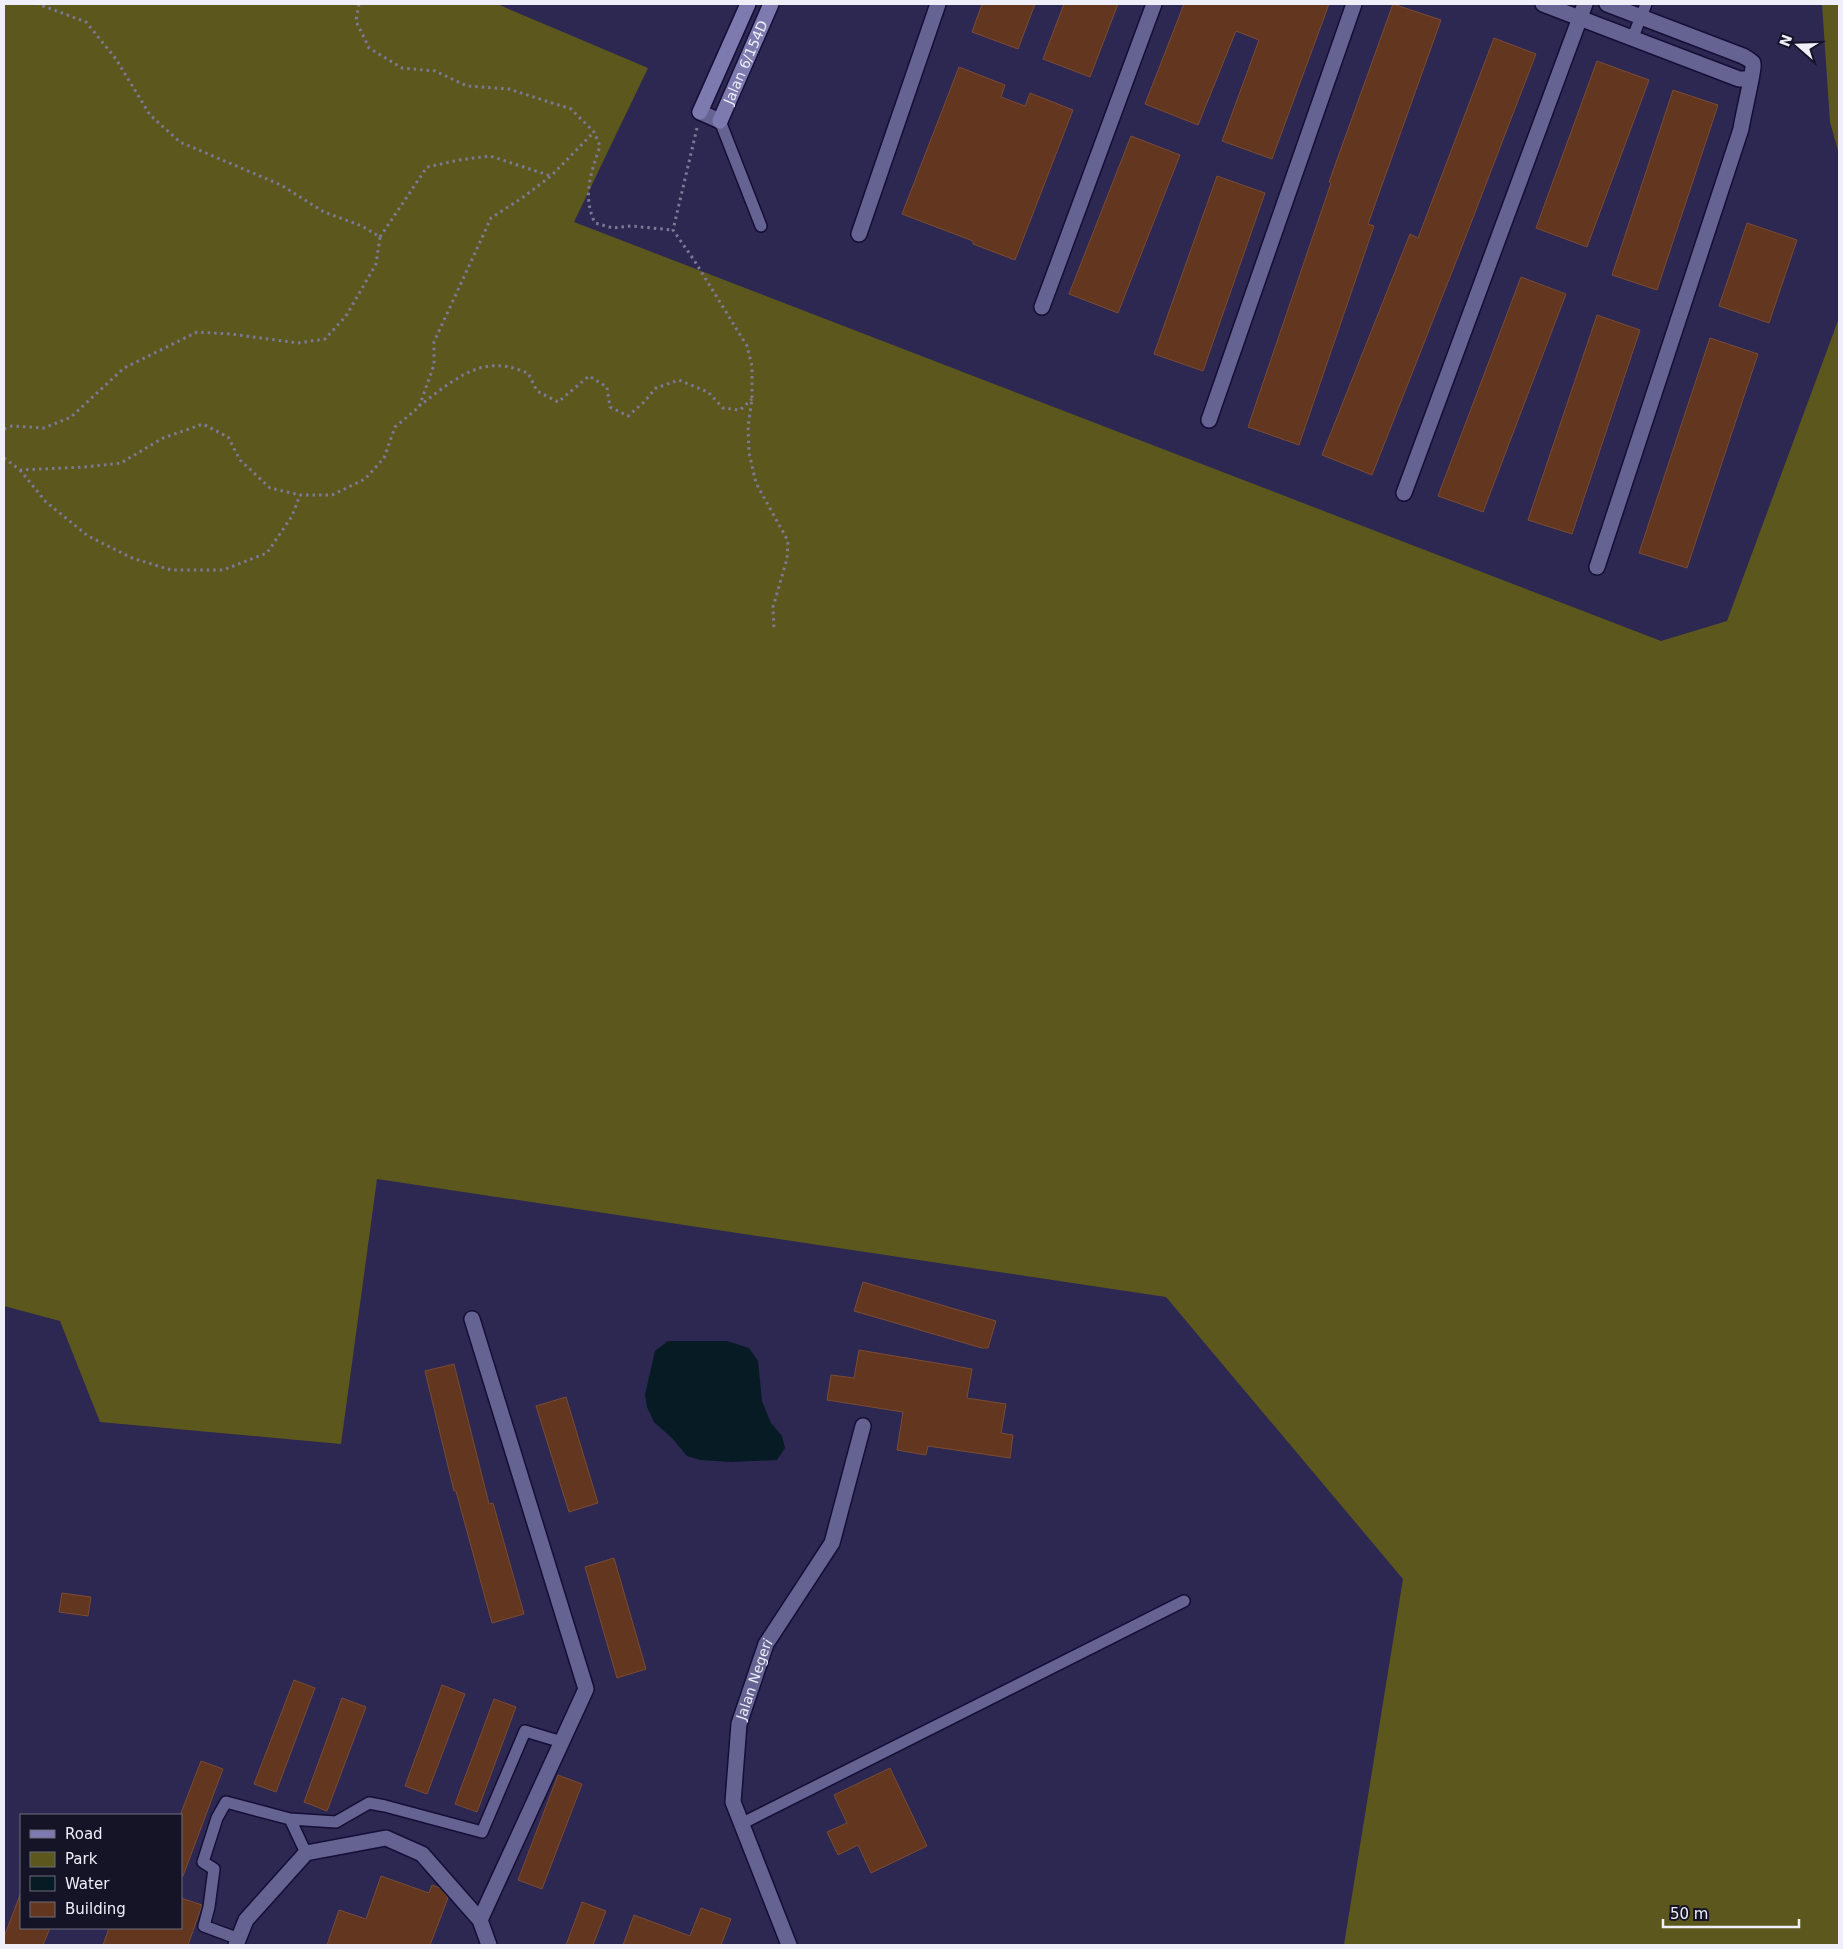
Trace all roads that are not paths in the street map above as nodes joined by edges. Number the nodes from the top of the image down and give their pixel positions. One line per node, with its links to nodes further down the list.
1 (748, 4): 12 (street, Jalan 6/154D)
2 (771, 4): 12 (street, Jalan 6/154D)
3 (938, 4): 14 (street)
4 (1154, 4): 15 (street)
5 (1354, 4): 16 (street)
6 (1544, 4): 9 (street)
7 (1607, 4): 8 (street)
8 (1643, 10): 10 (lane); 11 (street)
9 (1582, 11): 10 (street); 17 (street)
10 (1633, 37): 11 (street)
11 (1750, 79): 18 (street)
12 (720, 121): 13 (lane)
13 (761, 226)
14 (859, 234)
15 (1042, 307)
16 (1209, 420)
17 (1404, 493)
18 (1597, 567)
19 (472, 1319): 22 (street)
20 (863, 1426): 24 (street, Jalan Negeri)
21 (1184, 1601): 24 (lane)
22 (562, 1742): 23 (lane); 26 (street)
23 (290, 1819): 25 (lane); 27 (lane)
24 (741, 1824): 29 (street, Jalan Negeri)
25 (306, 1853): 26 (street); 27 (street)
26 (480, 1920): 28 (street)
27 (237, 1942)
28 (489, 1945)
29 (789, 1945)

